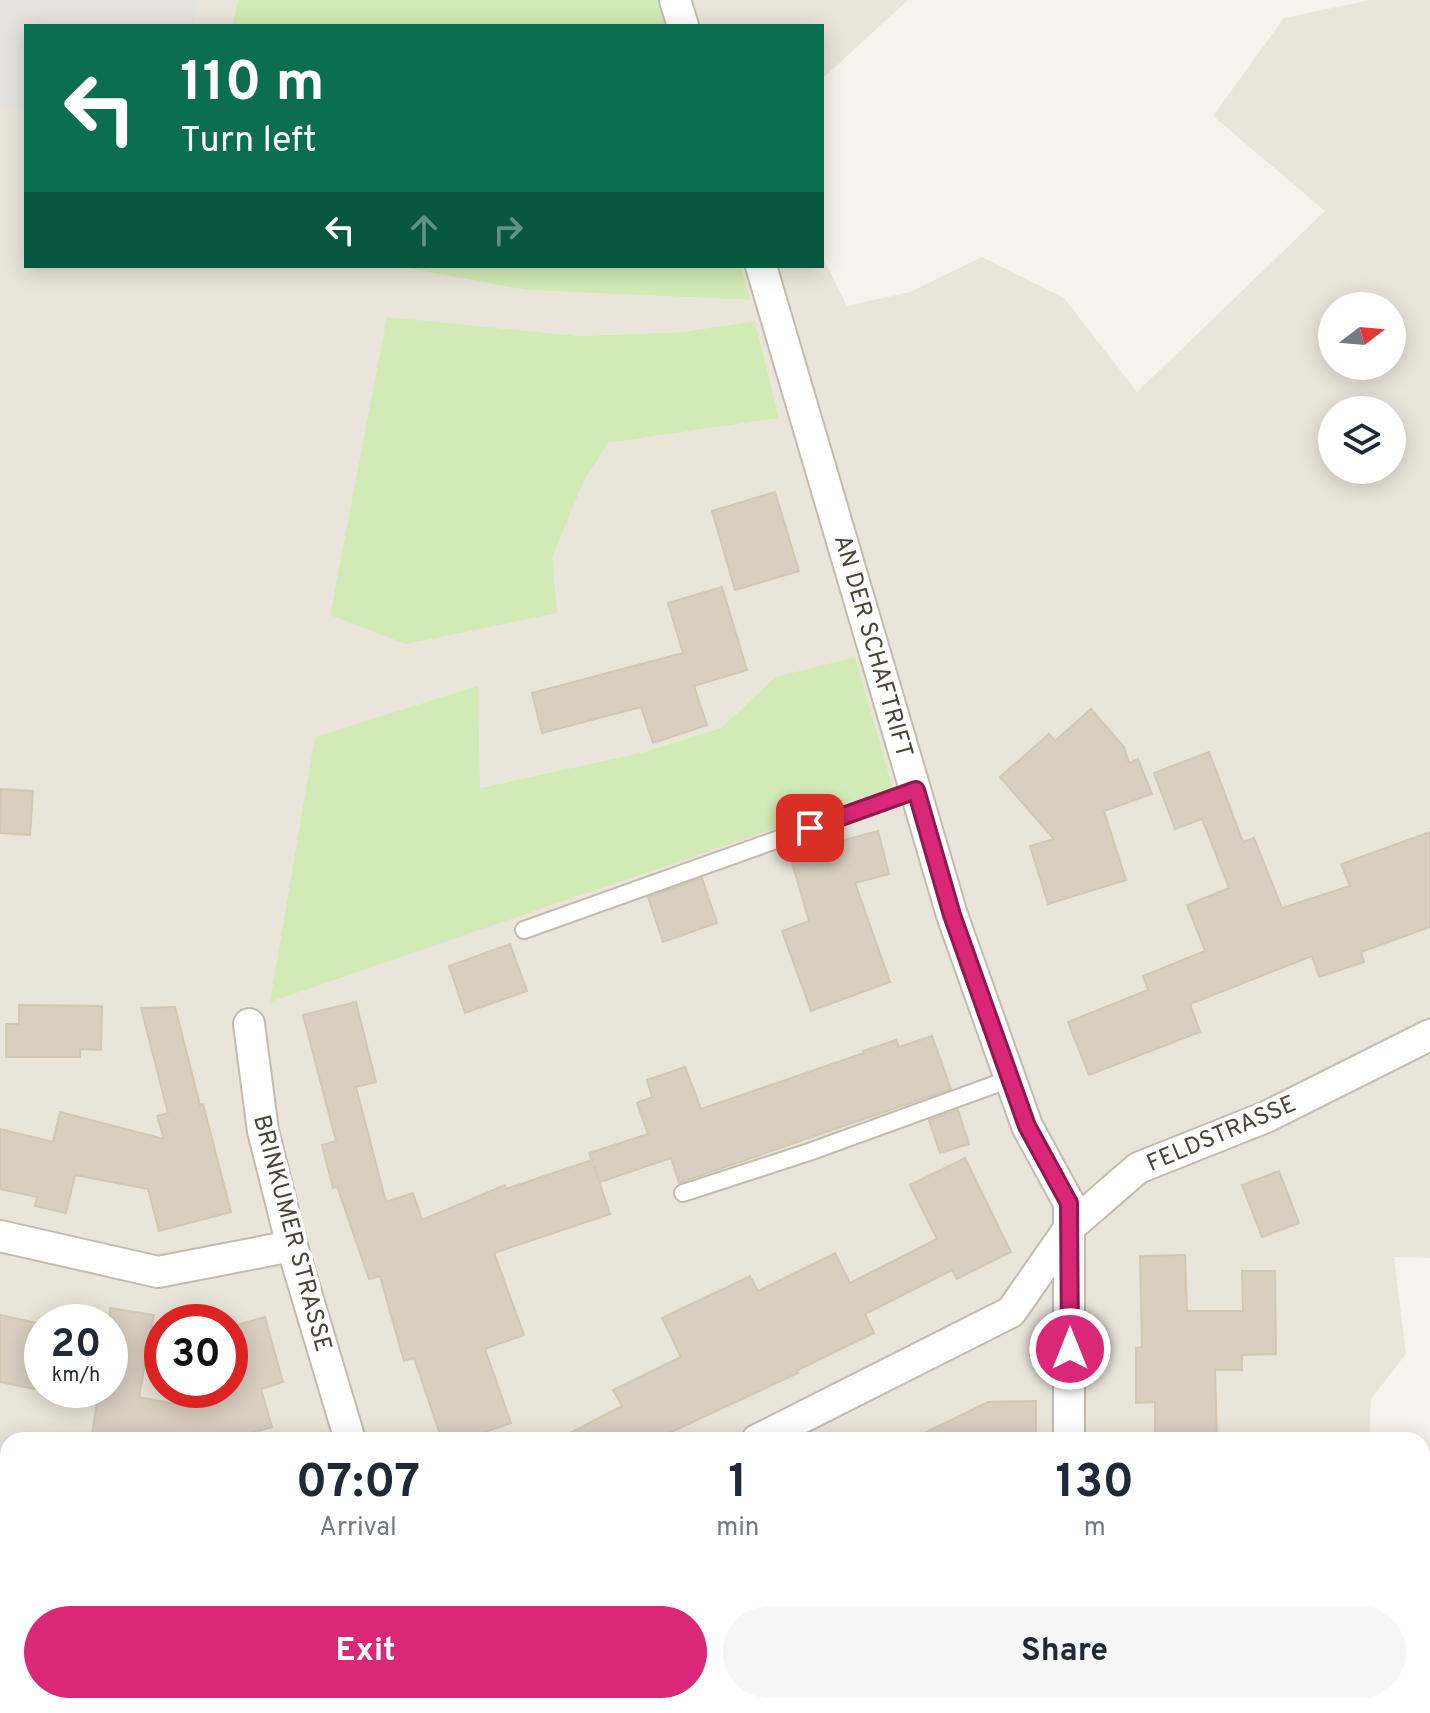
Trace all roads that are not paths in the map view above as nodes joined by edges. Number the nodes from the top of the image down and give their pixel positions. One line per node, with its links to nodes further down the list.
1 (675, 0): 2 (street)
2 (682, 24)
3 (762, 268): 4 (street, AN DER SCHAFTRIFT)
4 (916, 790): 5 (lane); 8 (street, AN DER SCHAFTRIFT)
5 (524, 930)
6 (249, 1024): 12 (street, BRINKUMER STRASSE)
7 (1430, 1035): 10 (street, FELDSTRASSE)
8 (1010, 1079): 9 (lane); 10 (street, AN DER SCHAFTRIFT)
9 (683, 1193)
10 (1070, 1227): 14 (street, FELDSTRASSE); 15 (street, AN DER SCHAFTRIFT)
11 (0, 1236): 12 (street)
12 (292, 1246): 13 (street, BRINKUMER STRASSE)
13 (348, 1432)
14 (773, 1432)
15 (1069, 1432)

